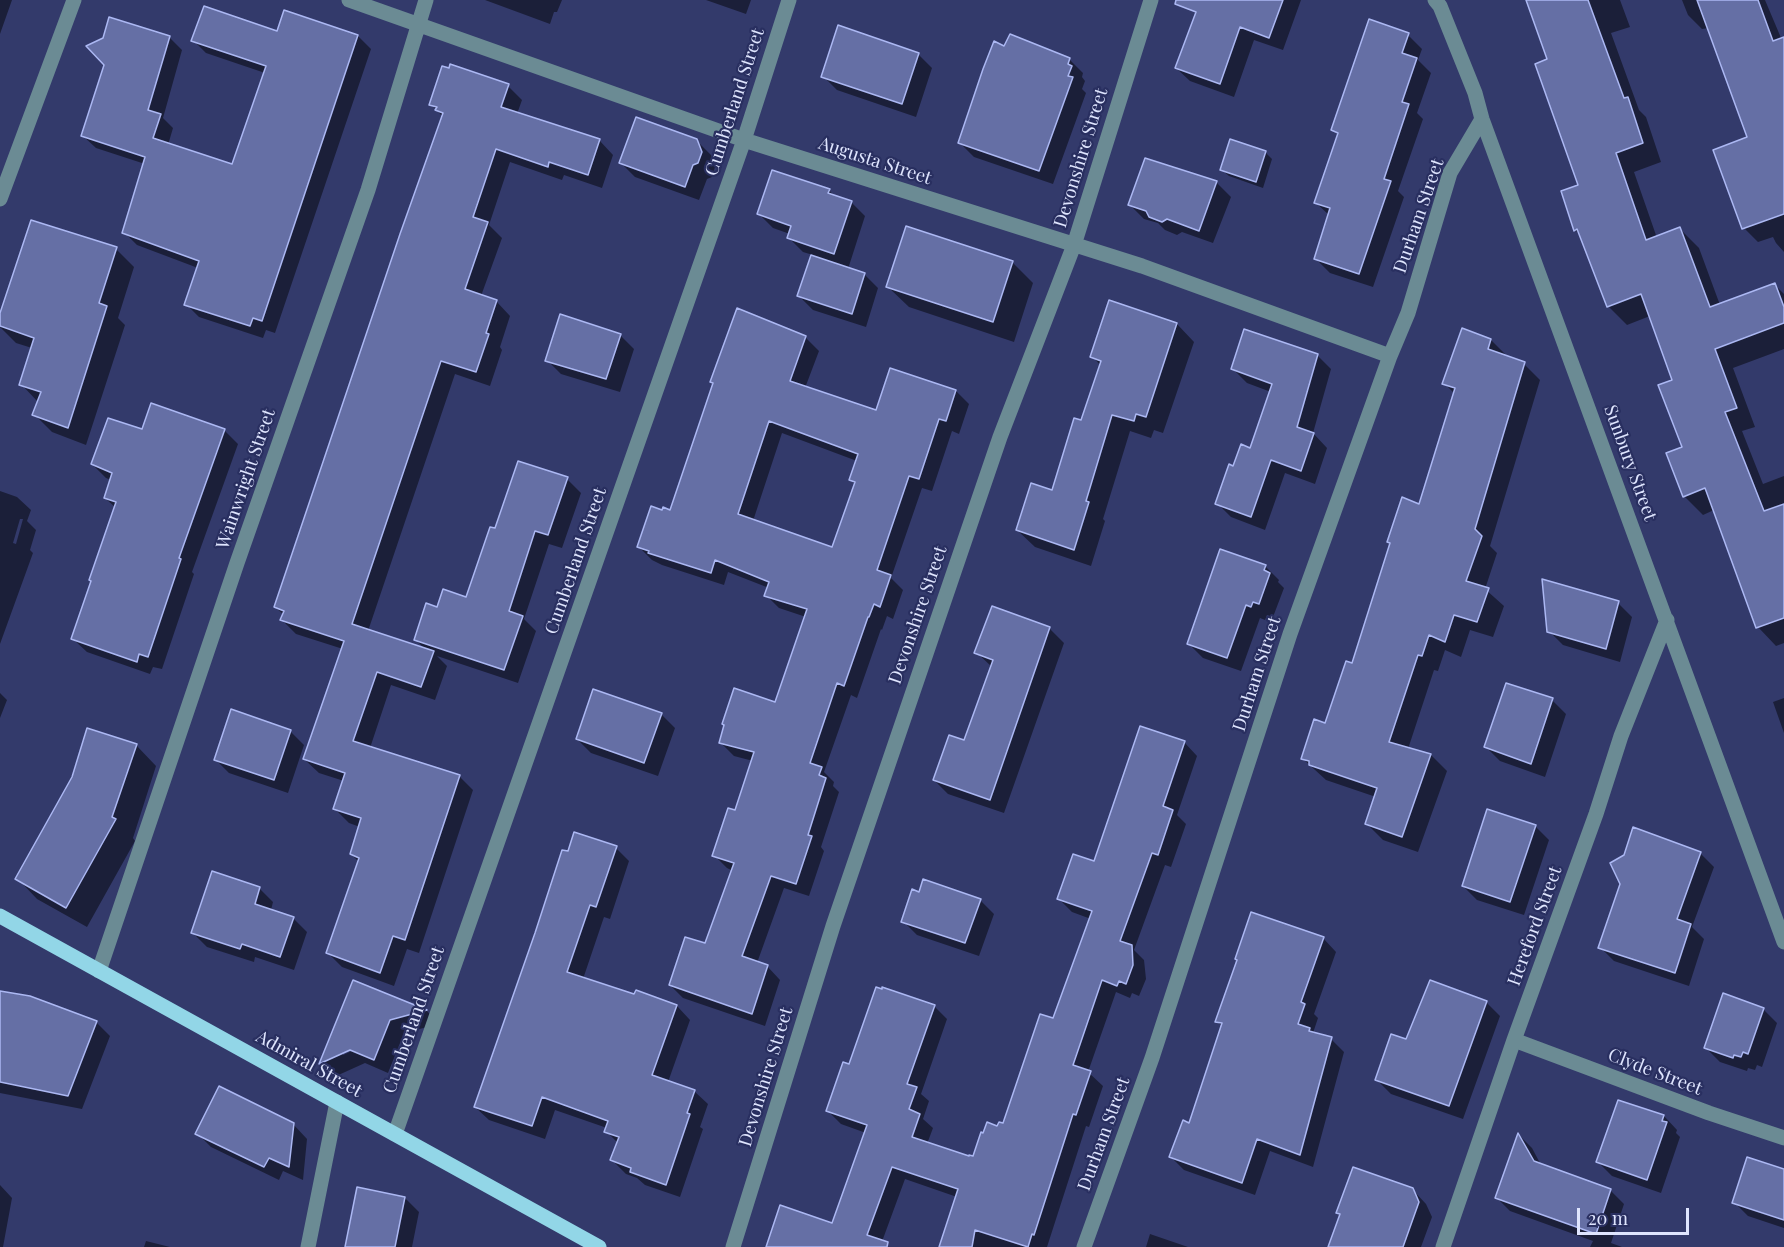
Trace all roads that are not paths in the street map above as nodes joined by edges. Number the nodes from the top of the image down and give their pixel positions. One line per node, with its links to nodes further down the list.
1 (74, 0): 10 (street)
2 (349, 0): 7 (street, Augusta Street)
3 (426, 0): 7 (street, Wainwright Street)
4 (789, 0): 9 (street, Cumberland Street)
5 (1151, 0): 11 (street, Devonshire Street)
6 (1435, 0): 8 (street, Sunbury Street)
7 (418, 24): 9 (street, Augusta Street); 16 (street, Wainwright Street)
8 (1482, 119): 12 (street, Durham Street); 13 (street, Sunbury Street)
9 (744, 140): 11 (street, Augusta Street); 19 (street, Cumberland Street)
10 (0, 199)
11 (1074, 245): 12 (street, Augusta Street); 23 (street, Devonshire Street)
12 (1390, 356): 24 (street, Durham Street)
13 (1667, 620): 15 (street, Sunbury Street); 17 (street, Hereford Street)
14 (0, 916): 16 (main road, Admiral Street)
15 (1784, 942)
16 (99, 971): 18 (main road, Admiral Street)
17 (1514, 1040): 20 (street, Clyde Street); 25 (street, Hereford Street)
18 (337, 1102): 19 (main road, Admiral Street); 21 (street)
19 (395, 1134): 22 (main road, Admiral Street)
20 (1784, 1137)
21 (308, 1247)
22 (599, 1247)
23 (733, 1247)
24 (1084, 1247)
25 (1443, 1247)

